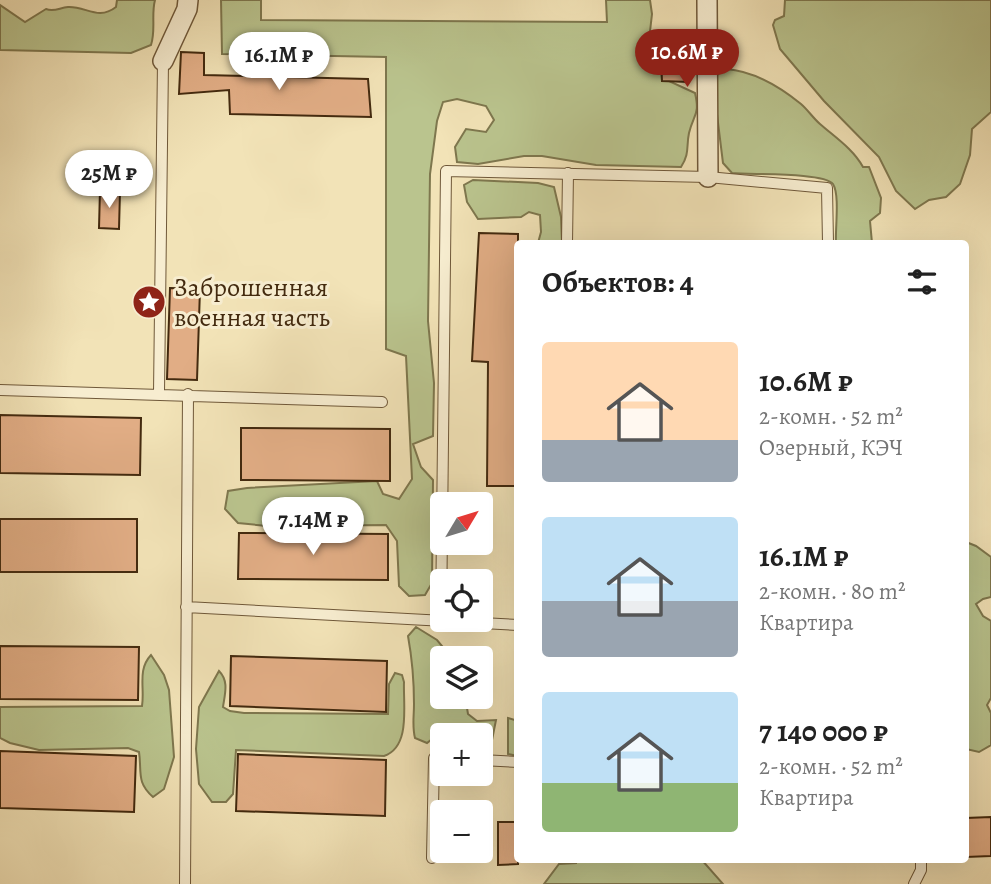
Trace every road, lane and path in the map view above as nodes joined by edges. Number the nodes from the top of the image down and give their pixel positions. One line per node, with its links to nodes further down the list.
1 (188, 0): 3 (street)
2 (707, 0): 5 (street)
3 (163, 61): 9 (lane)
4 (568, 173): 5 (lane); 6 (lane); 12 (lane)
5 (708, 177): 7 (lane)
6 (567, 240)
7 (828, 240)
8 (0, 390): 9 (lane)
9 (159, 393): 10 (lane)
10 (188, 394): 11 (lane); 13 (lane)
11 (382, 402)
12 (442, 569)
13 (187, 607): 14 (lane); 20 (lane)
14 (430, 619)
15 (493, 623): 16 (lane)
16 (514, 625)
17 (493, 761): 18 (lane)
18 (514, 762)
19 (921, 863): 21 (lane)
20 (185, 884)
21 (914, 884)

